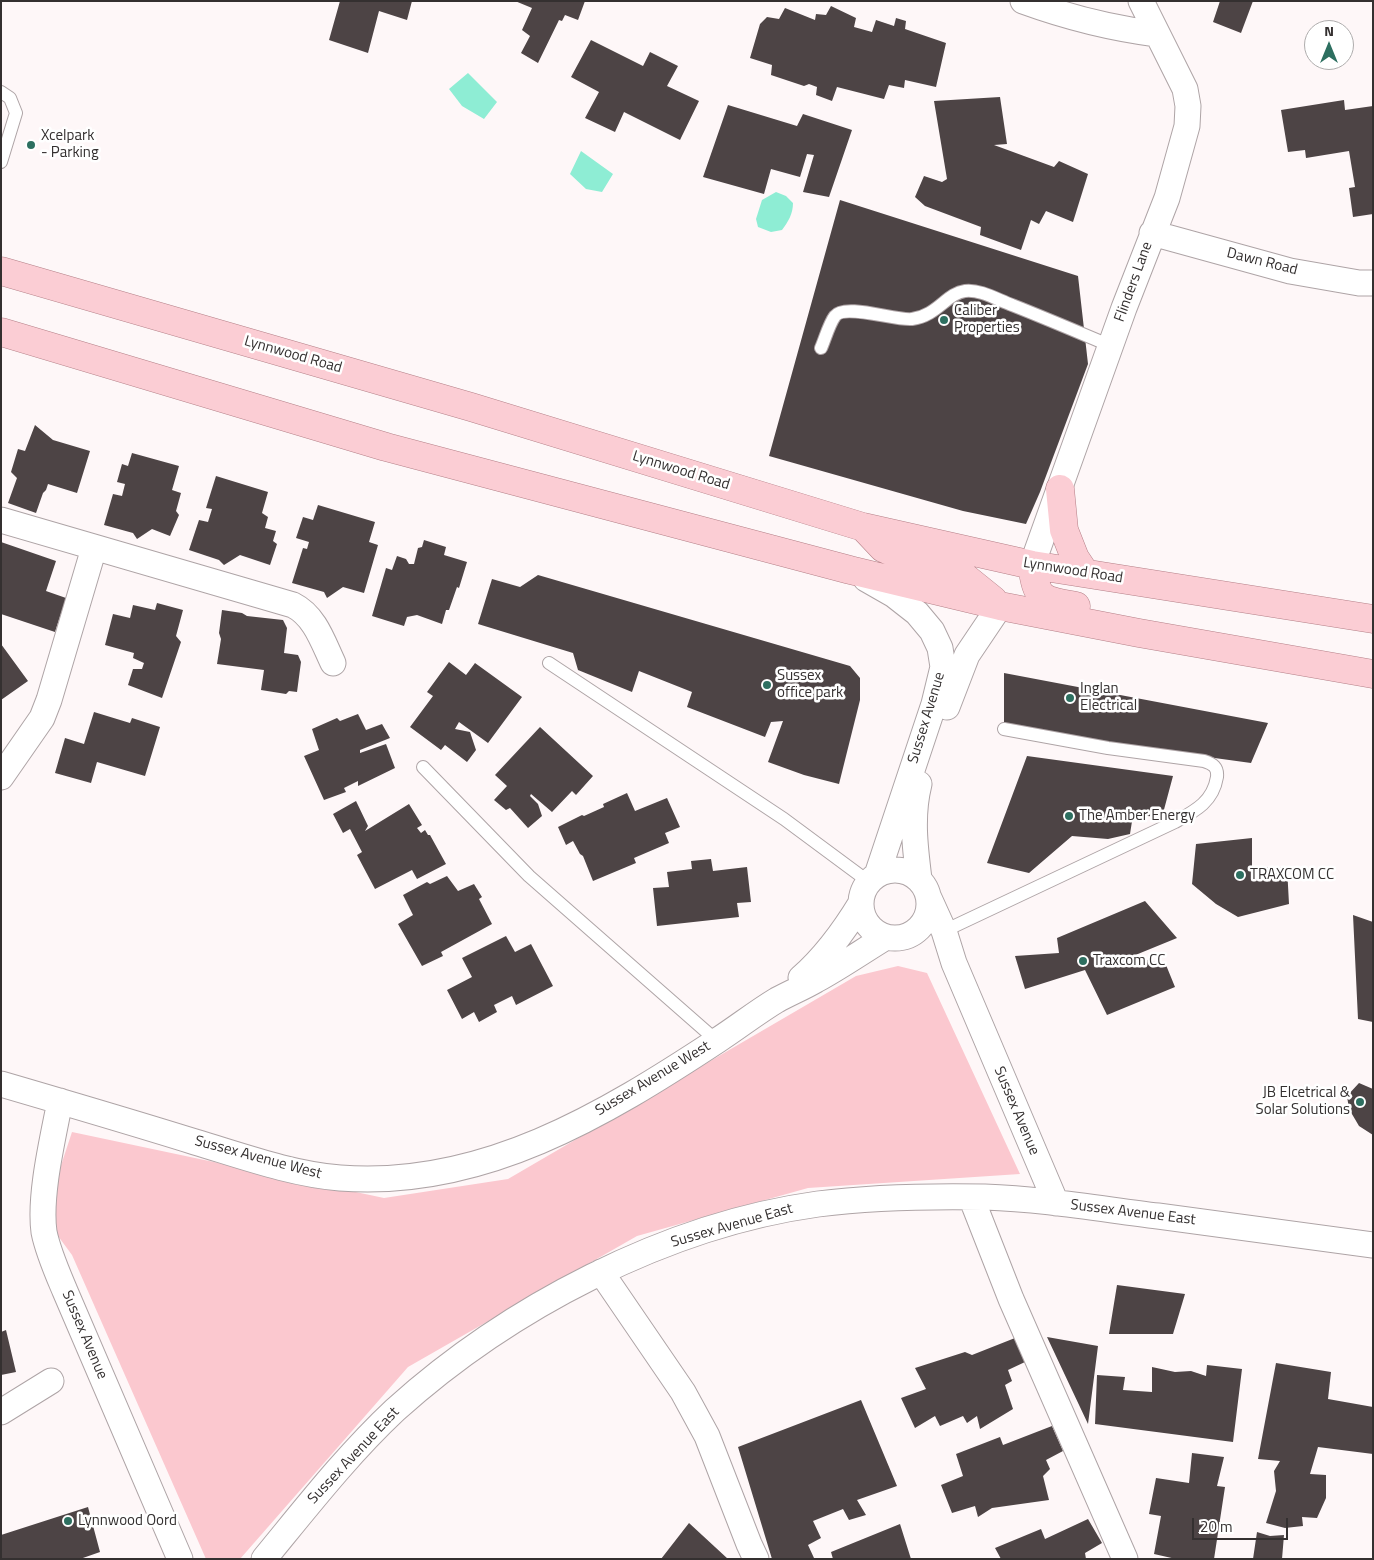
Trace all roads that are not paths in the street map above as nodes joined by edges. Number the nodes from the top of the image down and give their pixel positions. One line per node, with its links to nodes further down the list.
1 (1023, 1): 3 (street)
2 (1141, 1): 3 (street, Flinders Lane)
3 (1156, 34): 6 (street, Flinders Lane)
4 (1, 92): 5 (lane)
5 (1, 162)
6 (1152, 234): 8 (street, Dawn Road); 10 (street, Flinders Lane)
7 (1, 271): 14 (main road, Lynnwood Road)
8 (1373, 283)
9 (1, 332): 17 (main road)
10 (1111, 346): 11 (lane); 12 (street, Flinders Lane)
11 (821, 348)
12 (1060, 488): 16 (street, Flinders Lane); 18 (main road)
13 (1, 520): 15 (street)
14 (863, 527): 16 (main road, Lynnwood Road); 19 (main road)
15 (94, 548): 22 (street); 27 (street)
16 (1032, 565): 18 (main road, Lynnwood Road); 21 (main road)
17 (850, 570): 19 (main road); 28 (street, Sussex Avenue)
18 (1084, 573): 20 (main road, Lynnwood Road)
19 (1000, 606): 21 (main road); 29 (street, Sussex Avenue)
20 (1373, 619)
21 (1168, 639): 24 (main road)
22 (333, 663)
23 (549, 664): 28 (lane)
24 (1373, 674)
25 (1004, 729): 30 (lane)
26 (423, 767): 35 (lane)
27 (1, 777)
28 (869, 887): 29 (street); 32 (street); 34 (street, Sussex Avenue)
29 (924, 889): 30 (street, Sussex Avenue); 31 (street)
30 (944, 931): 33 (street, Sussex Avenue)
31 (913, 933): 32 (street); 33 (street, Sussex Avenue)
32 (886, 937): 34 (street)
33 (954, 963): 39 (street, Sussex Avenue)
34 (777, 1000): 35 (street, Sussex Avenue West)
35 (717, 1041): 37 (street, Sussex Avenue West)
36 (1, 1084): 37 (street, Sussex Avenue West)
37 (60, 1101): 44 (street, Sussex Avenue)
38 (971, 1197): 39 (street, Sussex Avenue East); 41 (street, Sussex Avenue East); 47 (street)
39 (1056, 1203): 40 (street, Sussex Avenue East)
40 (1373, 1245)
41 (601, 1272): 45 (street, Sussex Avenue East); 46 (street)
42 (51, 1381): 43 (street)
43 (1, 1412)
44 (180, 1559)
45 (264, 1559)
46 (756, 1559)
47 (1125, 1559)

